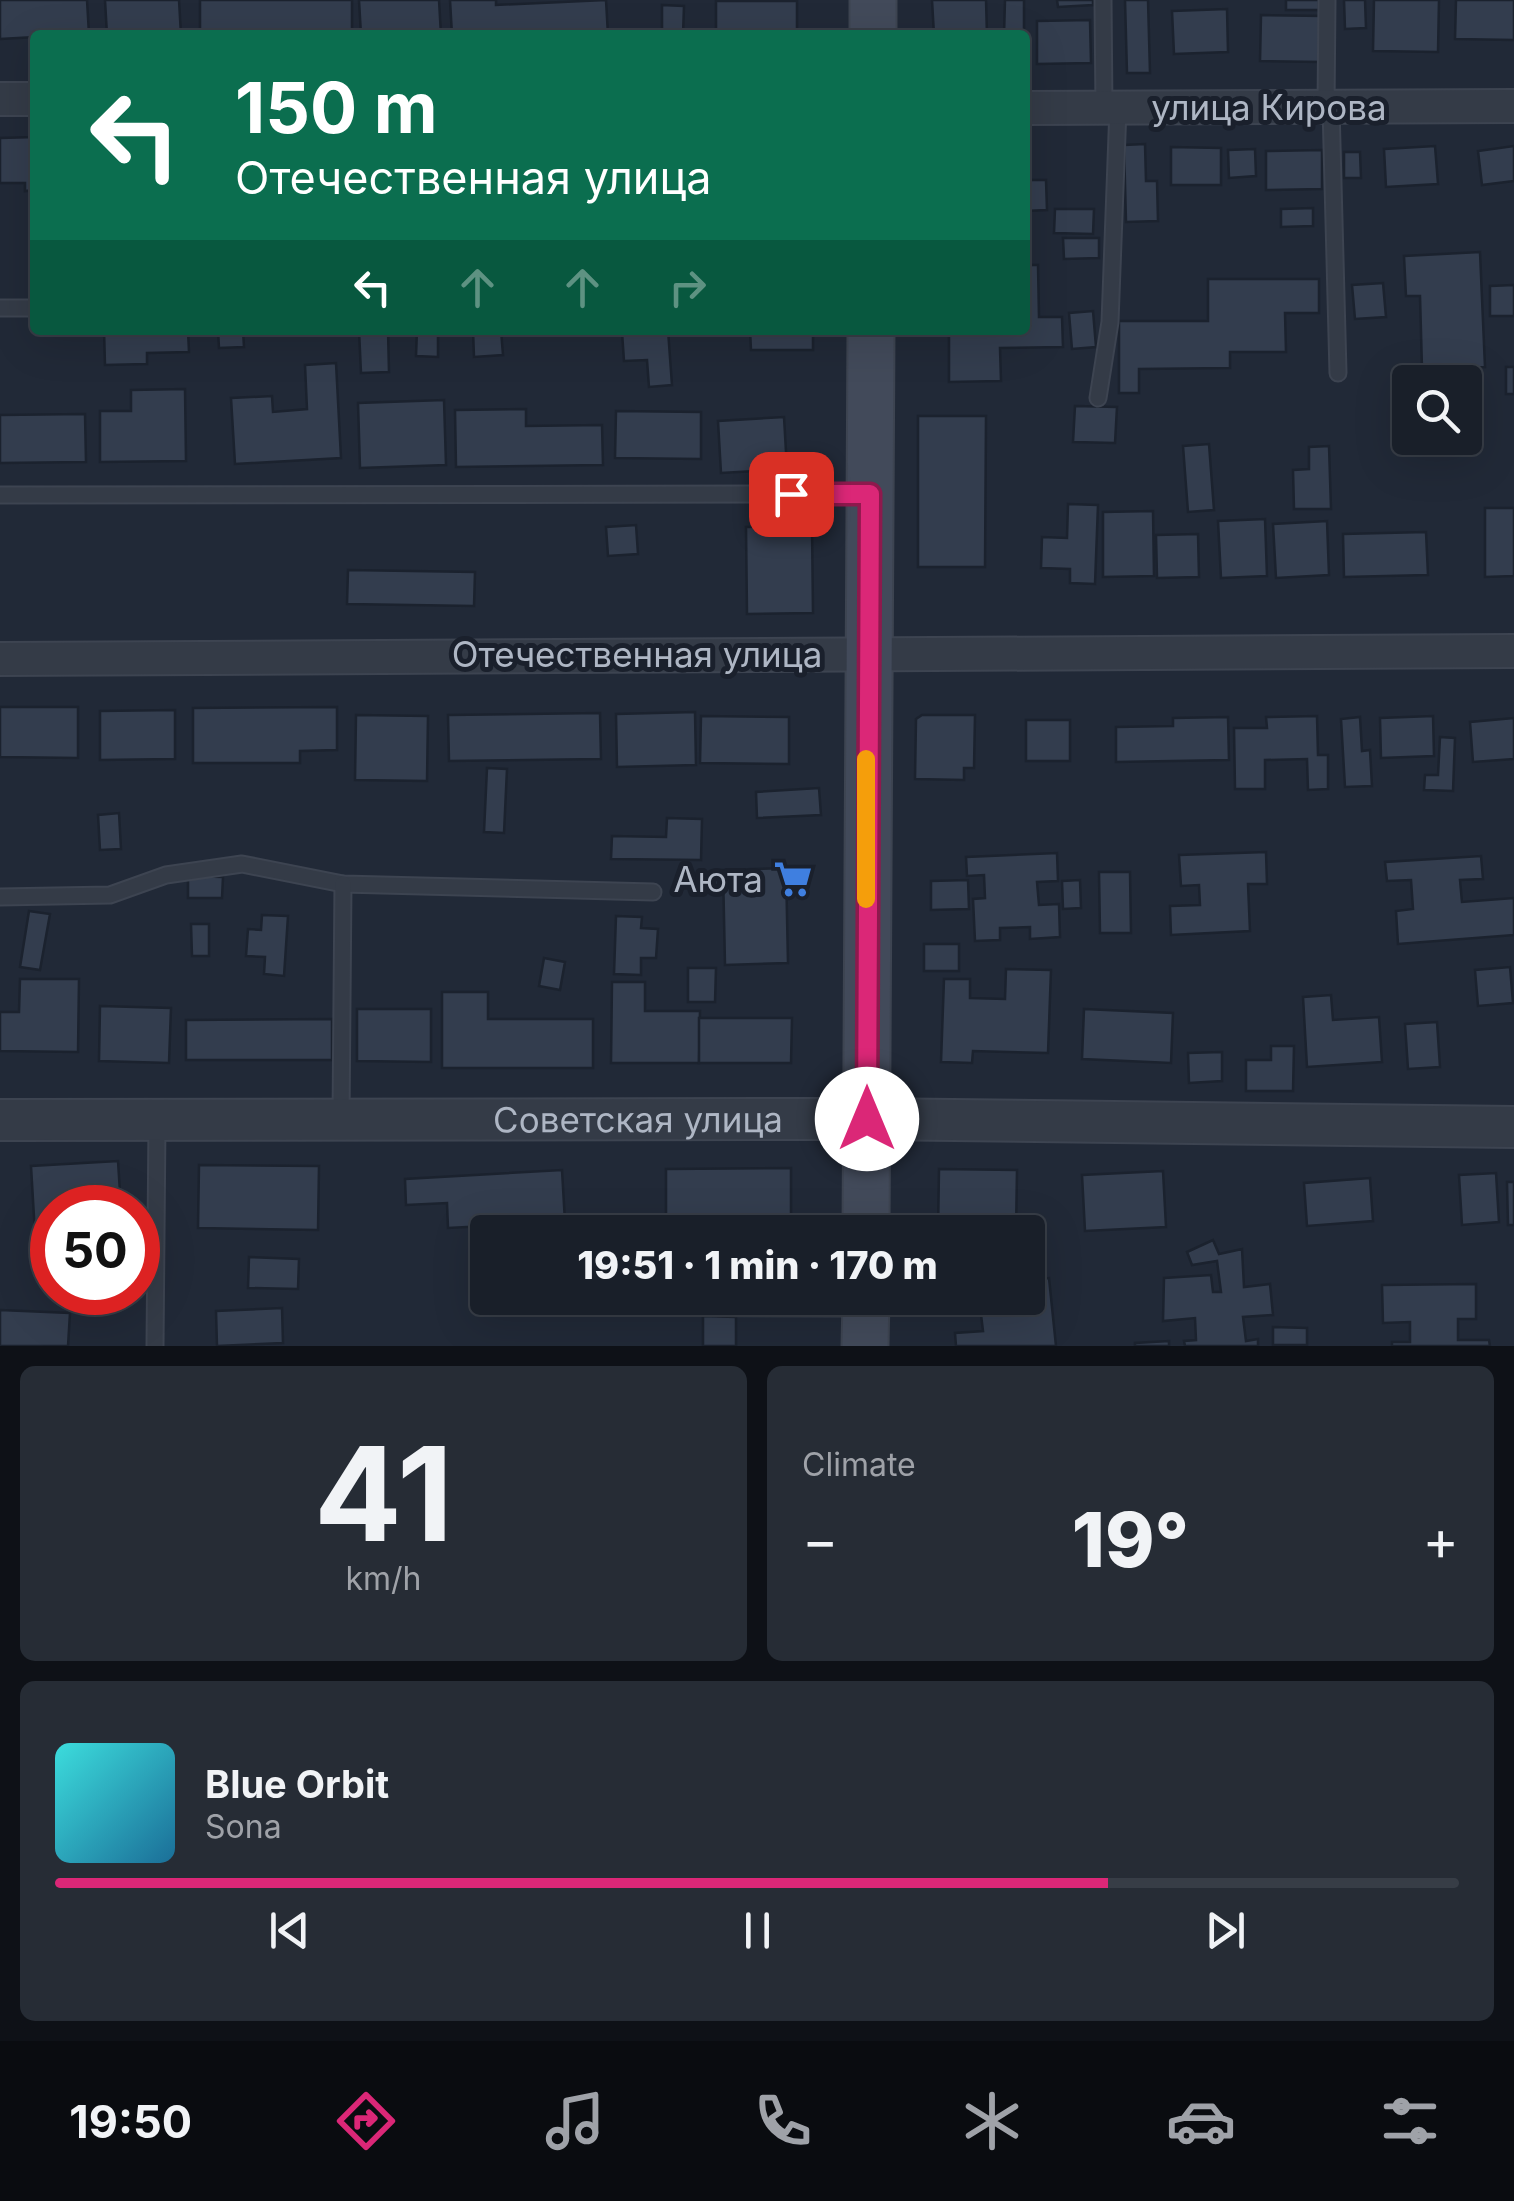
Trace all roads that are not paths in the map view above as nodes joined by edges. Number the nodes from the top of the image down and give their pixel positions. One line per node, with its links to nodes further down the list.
1 (873, 0): 4 (main road)
2 (1102, 0): 10 (lane)
3 (1328, 0): 8 (lane)
4 (873, 30)
5 (0, 98): 6 (street)
6 (30, 99)
7 (1514, 106): 8 (street, улица Кирова)
8 (1328, 107): 10 (street, улица Кирова); 14 (lane)
9 (1030, 108): 10 (street, улица Кирова)
10 (1111, 108): 15 (lane)
11 (0, 308): 12 (lane)
12 (30, 308)
13 (871, 335): 16 (main road)
14 (1338, 373)
15 (1098, 398)
16 (870, 494): 17 (lane); 19 (main road)
17 (0, 495)
18 (1514, 651): 19 (street, Отечественная улица)
19 (866, 652): 20 (street, Отечественная улица); 24 (main road)
20 (0, 659)
21 (343, 884): 22 (lane); 23 (lane); 26 (lane)
22 (653, 892)
23 (0, 897)
24 (867, 1119): 26 (street, Советская улица); 28 (street, Советская улица); 29 (main road)
25 (0, 1120): 27 (street, Советская улица)
26 (341, 1122): 27 (street, Советская улица)
27 (157, 1124): 32 (lane)
28 (1514, 1127)
29 (866, 1215)
30 (806, 1315): 31 (lane)
31 (866, 1317)
32 (155, 1346)

